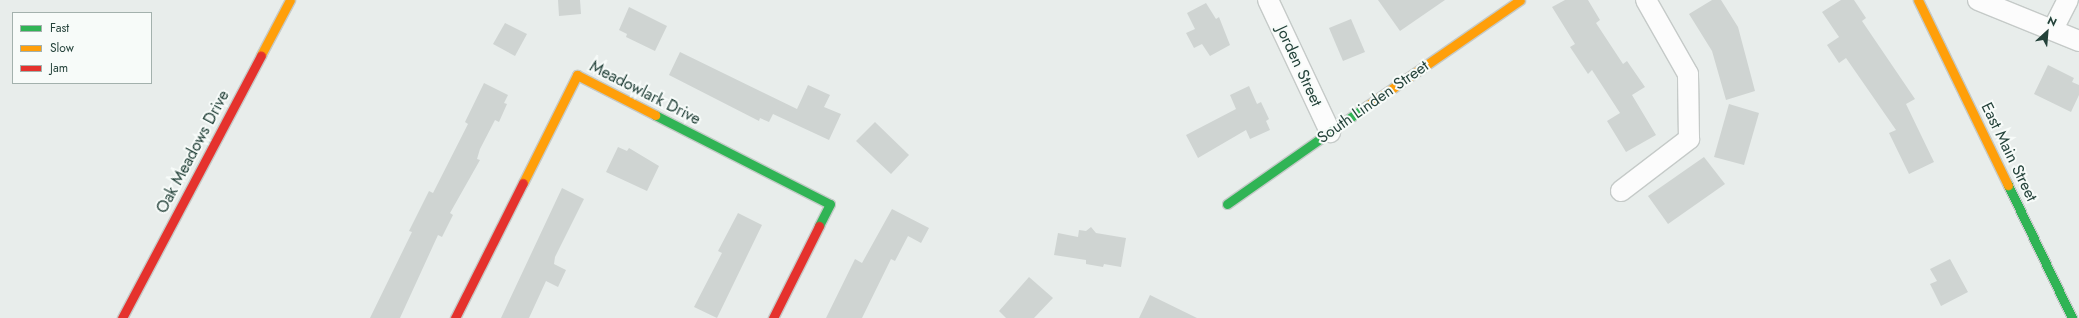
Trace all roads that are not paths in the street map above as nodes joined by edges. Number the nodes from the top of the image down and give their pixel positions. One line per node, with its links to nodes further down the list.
1 (290, 0): 13 (street, Oak Meadows Drive)
2 (1268, 0): 10 (street, Jorden Street)
3 (1520, 0): 10 (street, South Linden Street)
4 (1646, 0): 11 (street)
5 (1918, 0): 16 (street, East Main Street)
6 (1978, 0): 8 (street)
7 (2068, 0): 8 (street)
8 (2053, 29): 9 (street)
9 (2079, 41)
10 (1330, 132): 12 (street, South Linden Street)
11 (1621, 191)
12 (1227, 204)
13 (122, 318)
14 (455, 318): 15 (street, Meadowlark Drive)
15 (773, 318)
16 (2072, 318)

